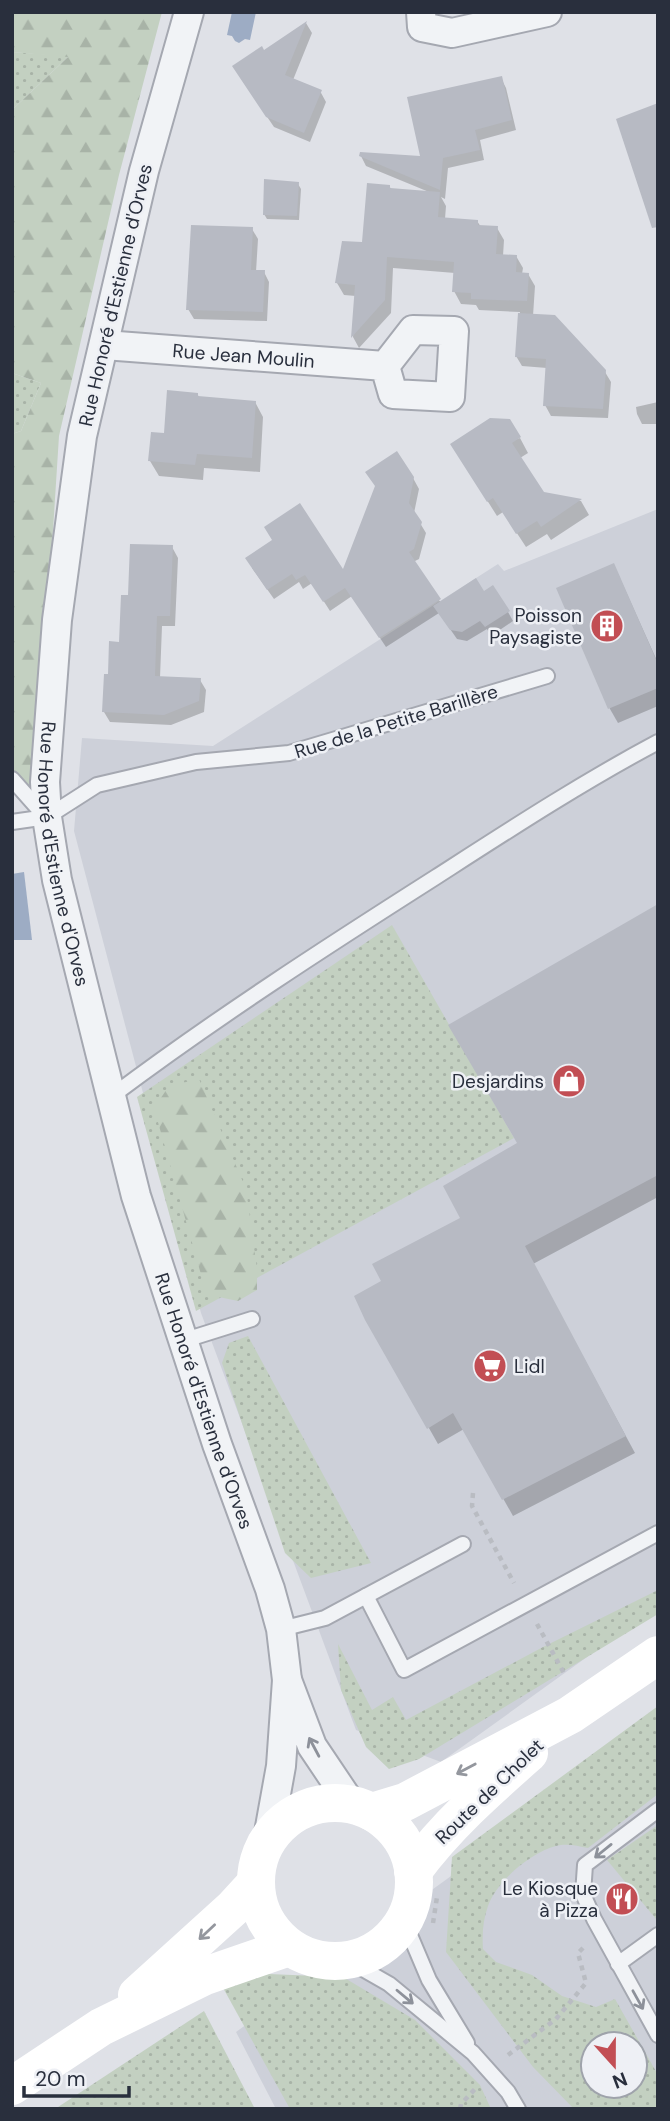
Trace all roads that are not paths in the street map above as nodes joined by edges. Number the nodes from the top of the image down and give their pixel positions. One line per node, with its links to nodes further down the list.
1 (189, 12): 4 (street, Rue Honoré d'Estienne d'Orves)
2 (421, 12): 3 (street)
3 (547, 12)
4 (103, 345): 5 (street, Rue Jean Moulin); 9 (street, Rue Honoré d'Estienne d'Orves)
5 (385, 366)
6 (547, 676): 9 (lane, Rue de la Petite Barillère)
7 (658, 742): 11 (lane)
8 (12, 779): 9 (lane)
9 (47, 817): 10 (lane); 11 (street, Rue Honoré d'Estienne d'Orves)
10 (12, 822)
11 (112, 1096): 13 (street, Rue Honoré d'Estienne d'Orves)
12 (252, 1319): 13 (lane)
13 (182, 1341): 17 (street, Rue Honoré d'Estienne d'Orves)
14 (658, 1533): 16 (lane)
15 (463, 1544): 16 (lane)
16 (366, 1597): 17 (lane)
17 (281, 1629): 19 (street, Rue Honoré d'Estienne d'Orves)
18 (658, 1655): 20 (main road, Route de Cholet)
19 (287, 1679): 21 (street, Rue Honoré d'Estienne d'Orves, one-way to 19); 23 (street, Rue Honoré d'Estienne d'Orves)
20 (570, 1699): 21 (main road, Route de Cholet, one-way to 21); 24 (main road, Route de Cholet)
21 (362, 1808): 23 (main road); 24 (main road)
22 (658, 1810): 30 (lane, one-way to 30)
23 (268, 1838): 25 (main road)
24 (425, 1882): 26 (main road)
25 (255, 1884): 28 (main road); 31 (main road, one-way to 31)
26 (418, 1927): 29 (main road); 33 (lane)
27 (658, 1936): 30 (lane)
28 (289, 1947): 29 (main road); 31 (main road)
29 (347, 1960): 33 (lane, one-way to 33)
30 (618, 1964): 32 (lane, one-way to 32)
31 (102, 2027): 34 (main road)
32 (658, 2035)
33 (473, 2053): 35 (lane)
34 (12, 2086)
35 (518, 2109)

